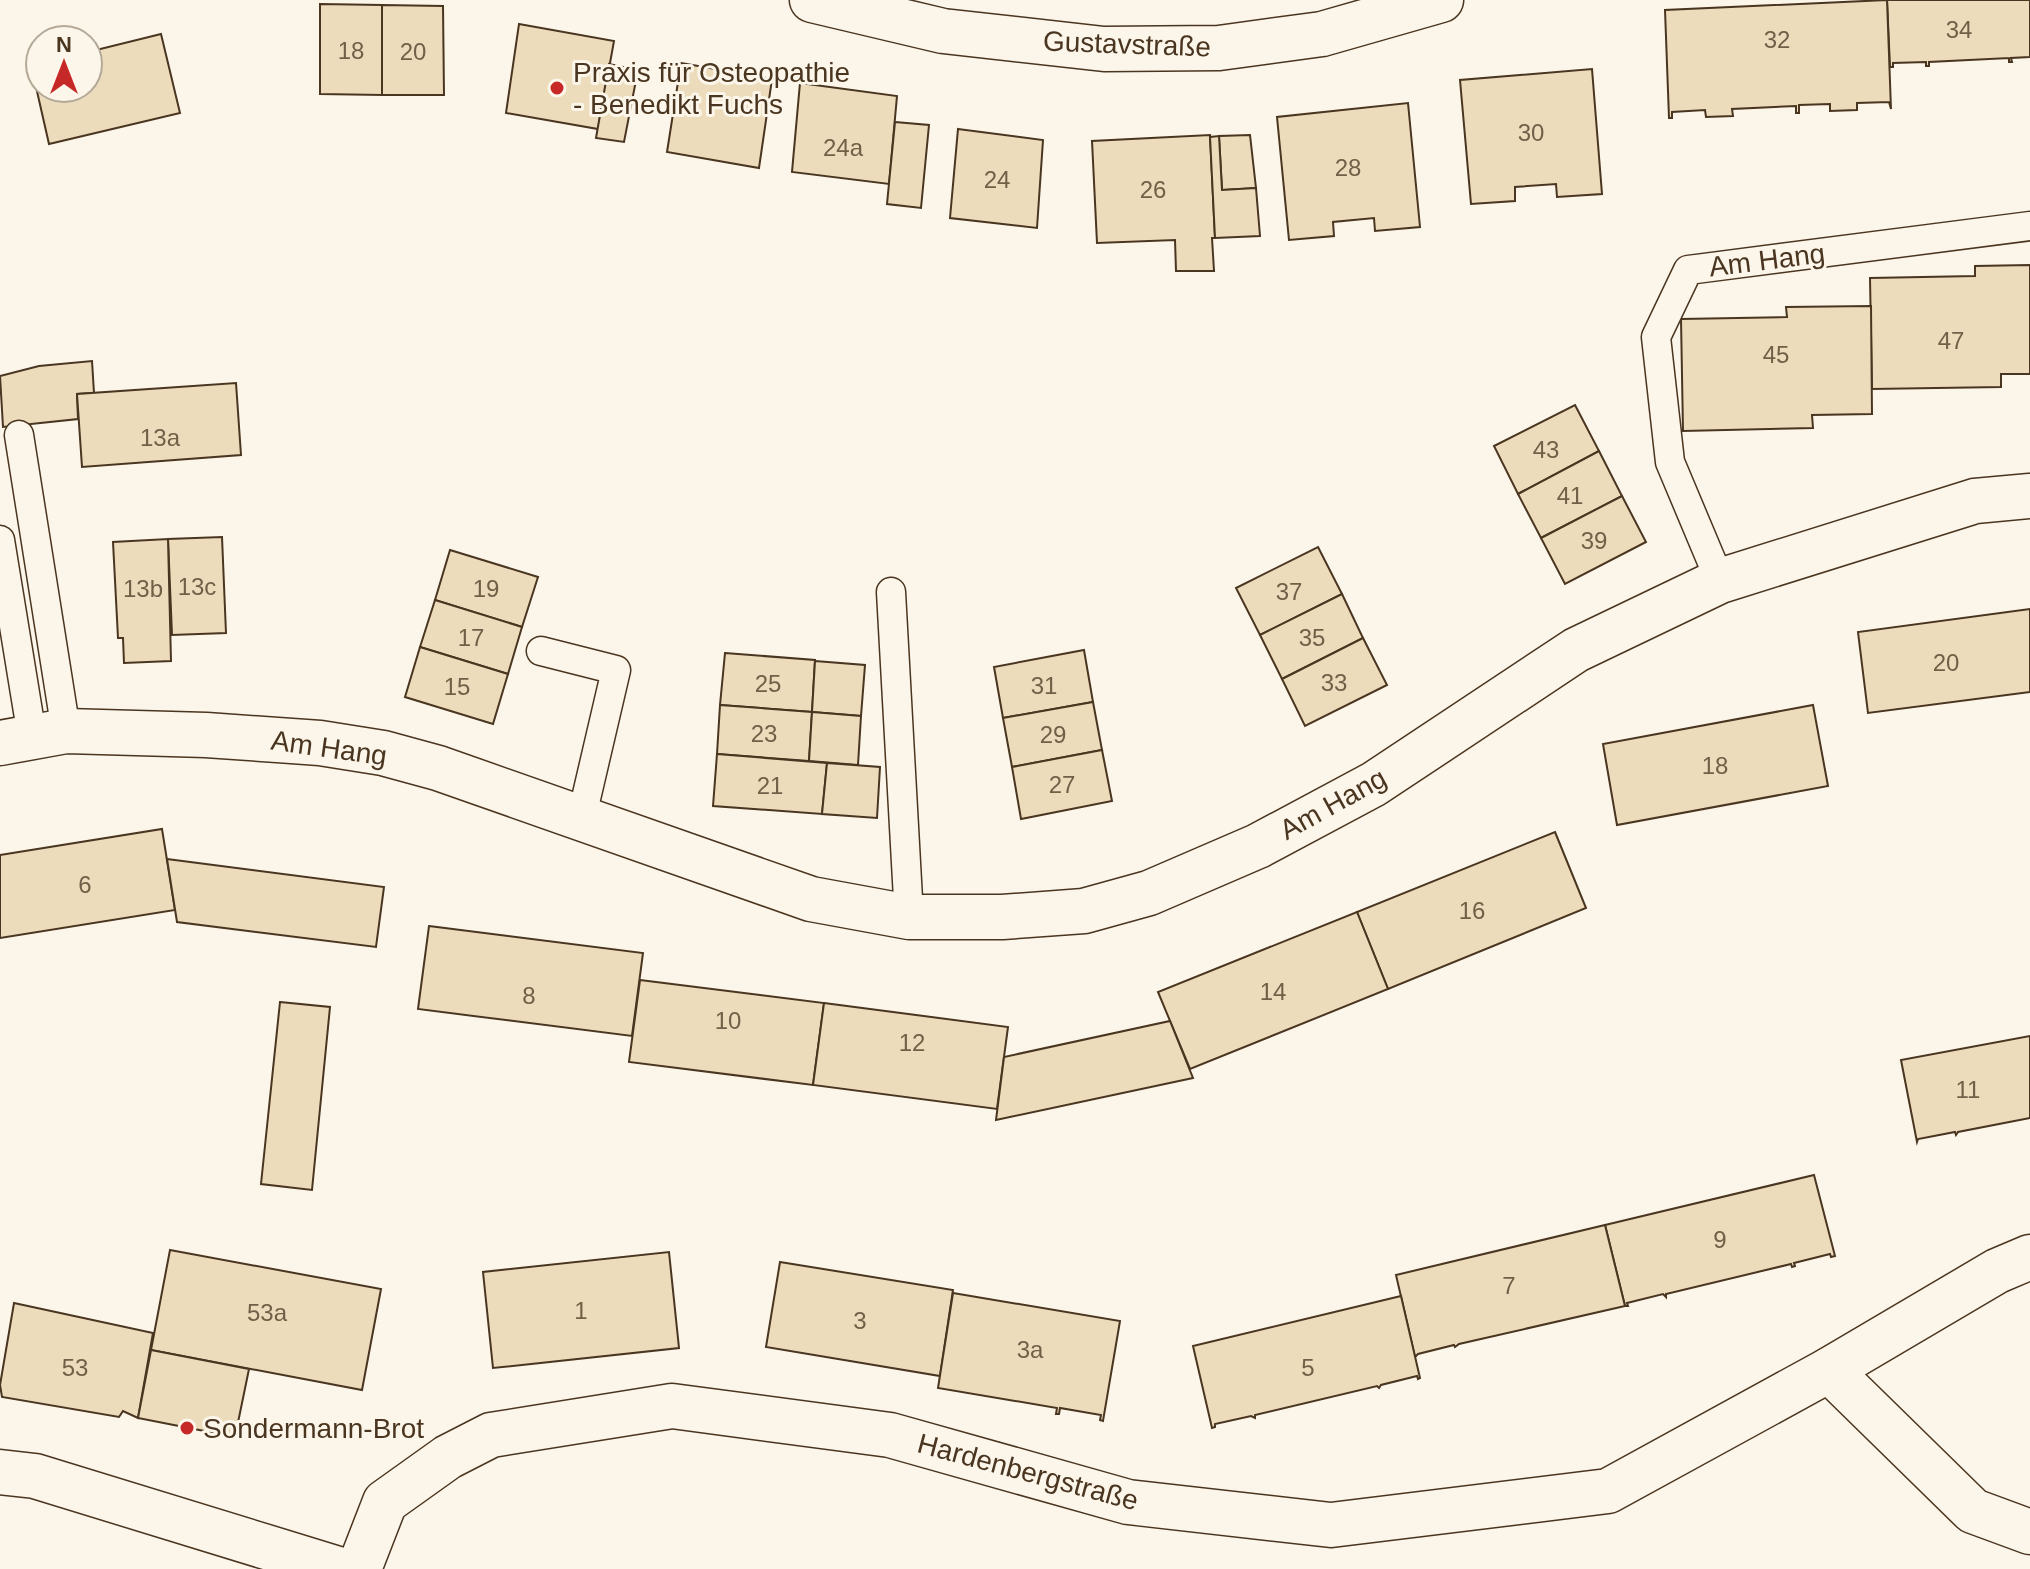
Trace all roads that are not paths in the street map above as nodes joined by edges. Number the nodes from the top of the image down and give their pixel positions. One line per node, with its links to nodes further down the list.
1 (812, 0): 2 (street, Gustavstraße)
2 (1441, 0)
3 (2030, 226): 7 (lane, Am Hang)
4 (19, 435): 10 (lane)
5 (2030, 496): 7 (street, Am Hang)
6 (0, 540): 10 (lane)
7 (1720, 581): 12 (street, Am Hang)
8 (891, 592): 12 (lane)
9 (541, 651): 11 (lane)
10 (33, 737): 11 (street, Am Hang)
11 (581, 820): 12 (street, Am Hang)
12 (909, 917)
13 (2030, 1257): 14 (street, Hardenbergstraße)
14 (1829, 1370): 16 (street); 18 (street, Hardenbergstraße)
15 (0, 1472): 17 (street)
16 (2030, 1532)
17 (338, 1569)
18 (359, 1569)

